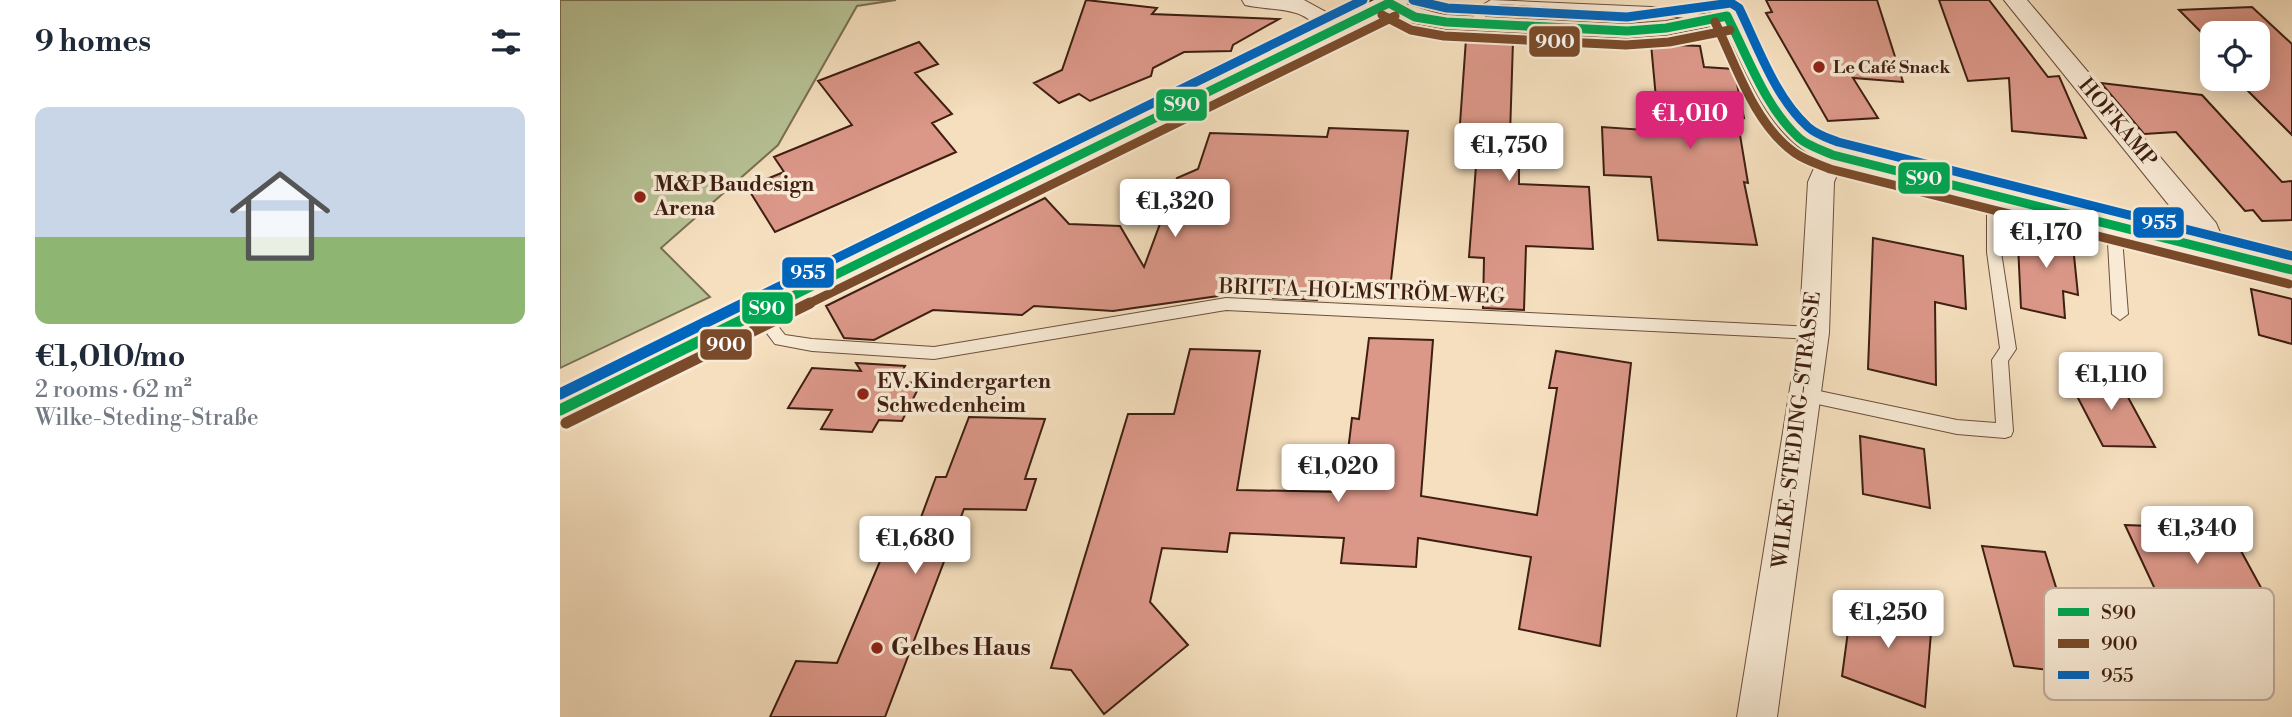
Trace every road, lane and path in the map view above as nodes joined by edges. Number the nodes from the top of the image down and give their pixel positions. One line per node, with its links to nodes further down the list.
1 (1253, 0): 3 (street)
2 (2015, 0): 8 (street, HOFKAMP)
3 (1372, 12): 4 (street); 10 (street)
4 (1720, 12): 5 (street)
5 (1833, 155): 6 (street); 12 (street, WILKE-STEDING-STRASSE)
6 (1994, 195): 7 (street); 13 (lane)
7 (2114, 225): 8 (street); 11 (lane)
8 (2211, 249): 9 (street)
9 (2292, 270)
10 (758, 311): 12 (lane, BRITTA-HOLMSTRÖM-WEG); 14 (street)
11 (2120, 314)
12 (1814, 333): 13 (street, WILKE-STEDING-STRASSE)
13 (1805, 395): 15 (street, WILKE-STEDING-STRASSE)
14 (560, 410)
15 (1757, 717)

